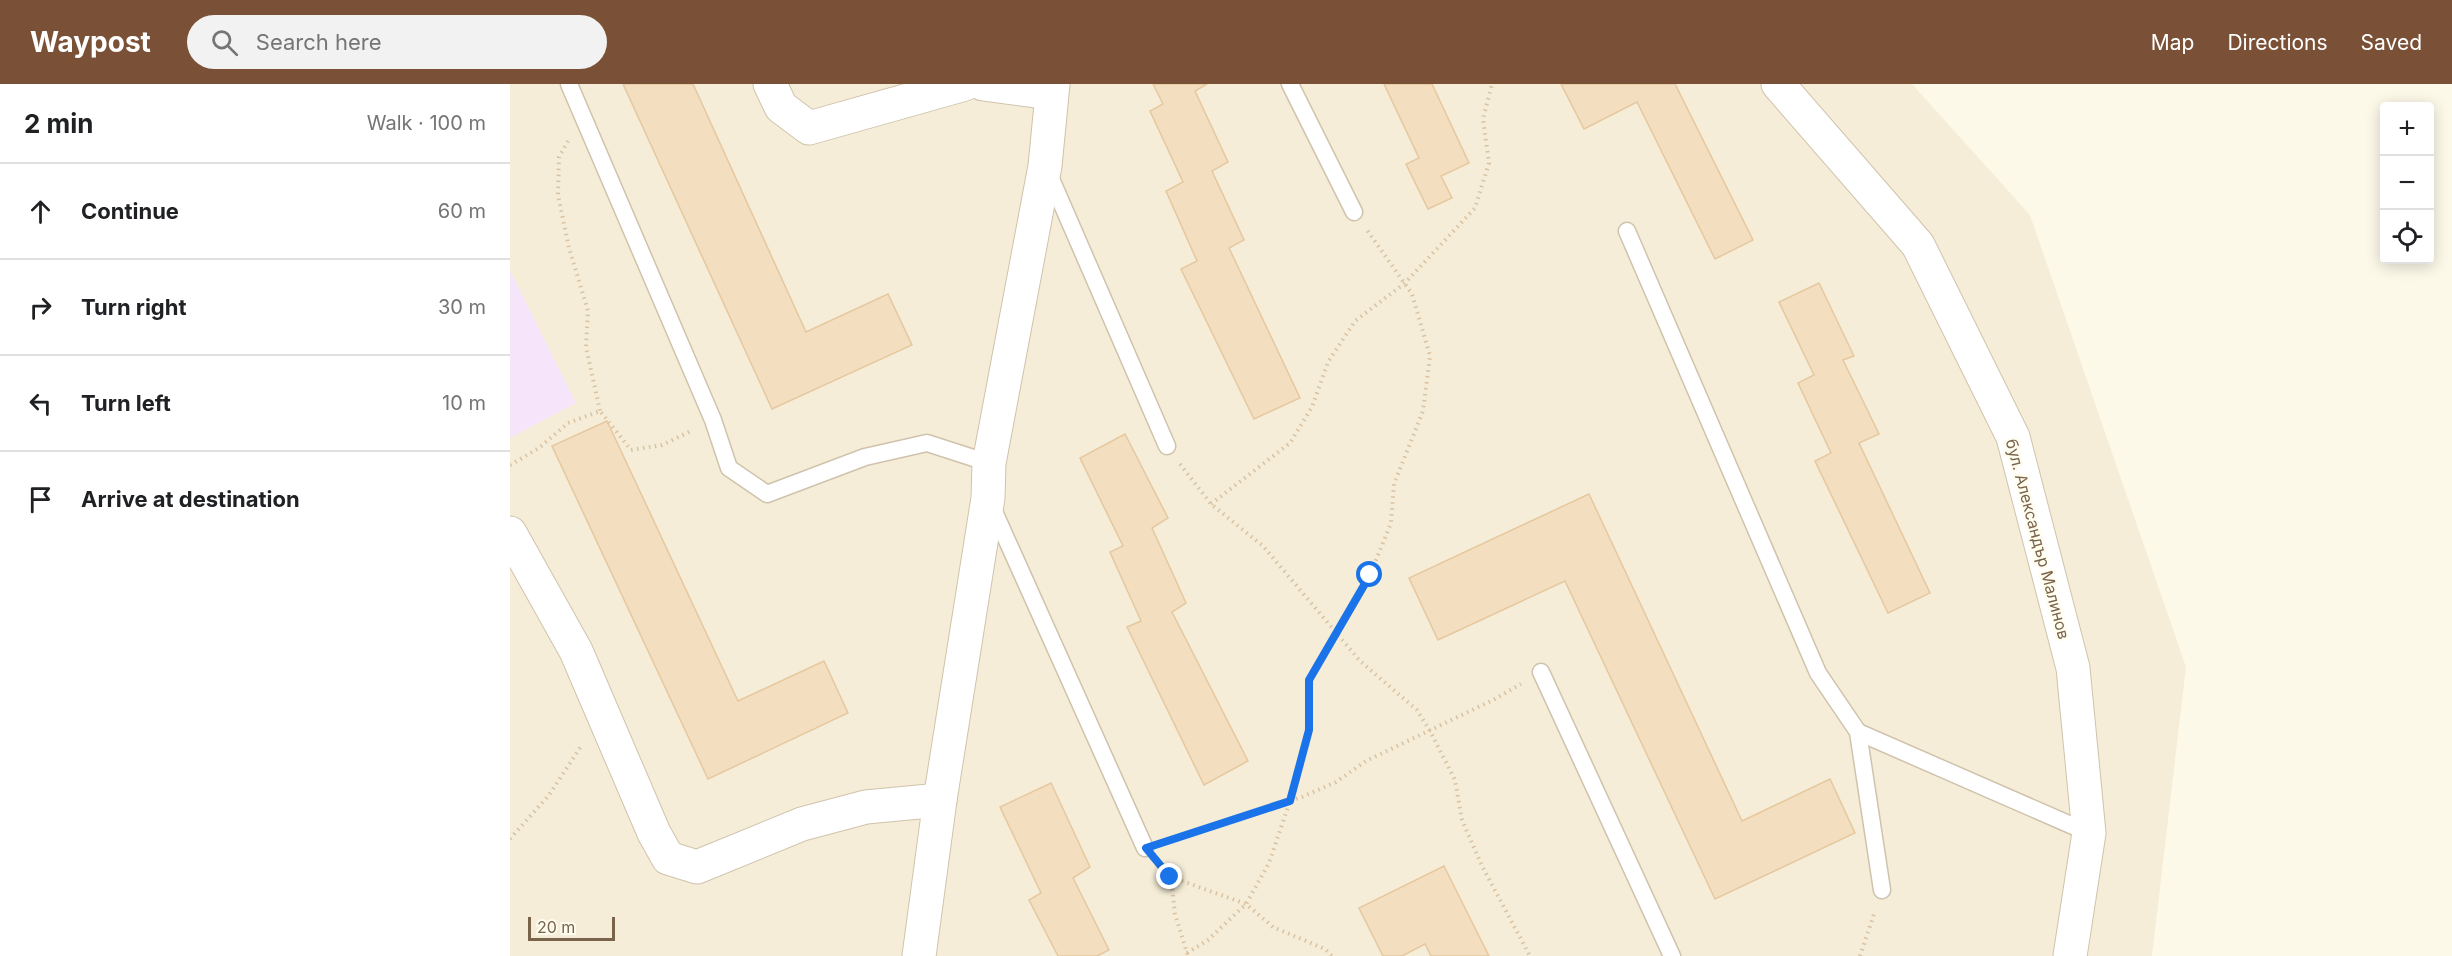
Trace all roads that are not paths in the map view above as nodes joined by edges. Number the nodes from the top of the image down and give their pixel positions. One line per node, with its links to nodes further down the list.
1 (569, 84): 12 (lane)
2 (770, 84): 3 (street)
3 (965, 84)
4 (983, 84): 7 (street)
5 (1290, 84): 9 (lane)
6 (1778, 84): 18 (street, бул. Александър Малинов)
7 (1052, 89): 8 (street)
8 (1046, 166): 11 (lane); 12 (street)
9 (1354, 212)
10 (1627, 231): 16 (lane)
11 (1167, 446)
12 (989, 463): 13 (street)
13 (988, 498): 17 (street); 19 (lane)
14 (510, 532): 17 (street)
15 (1541, 672): 22 (lane)
16 (1858, 732): 18 (lane); 20 (lane)
17 (940, 800): 21 (street)
18 (2089, 833): 23 (street, бул. Александър Малинов)
19 (1146, 848)
20 (1882, 891)
21 (919, 956)
22 (1672, 956)
23 (2070, 956)

